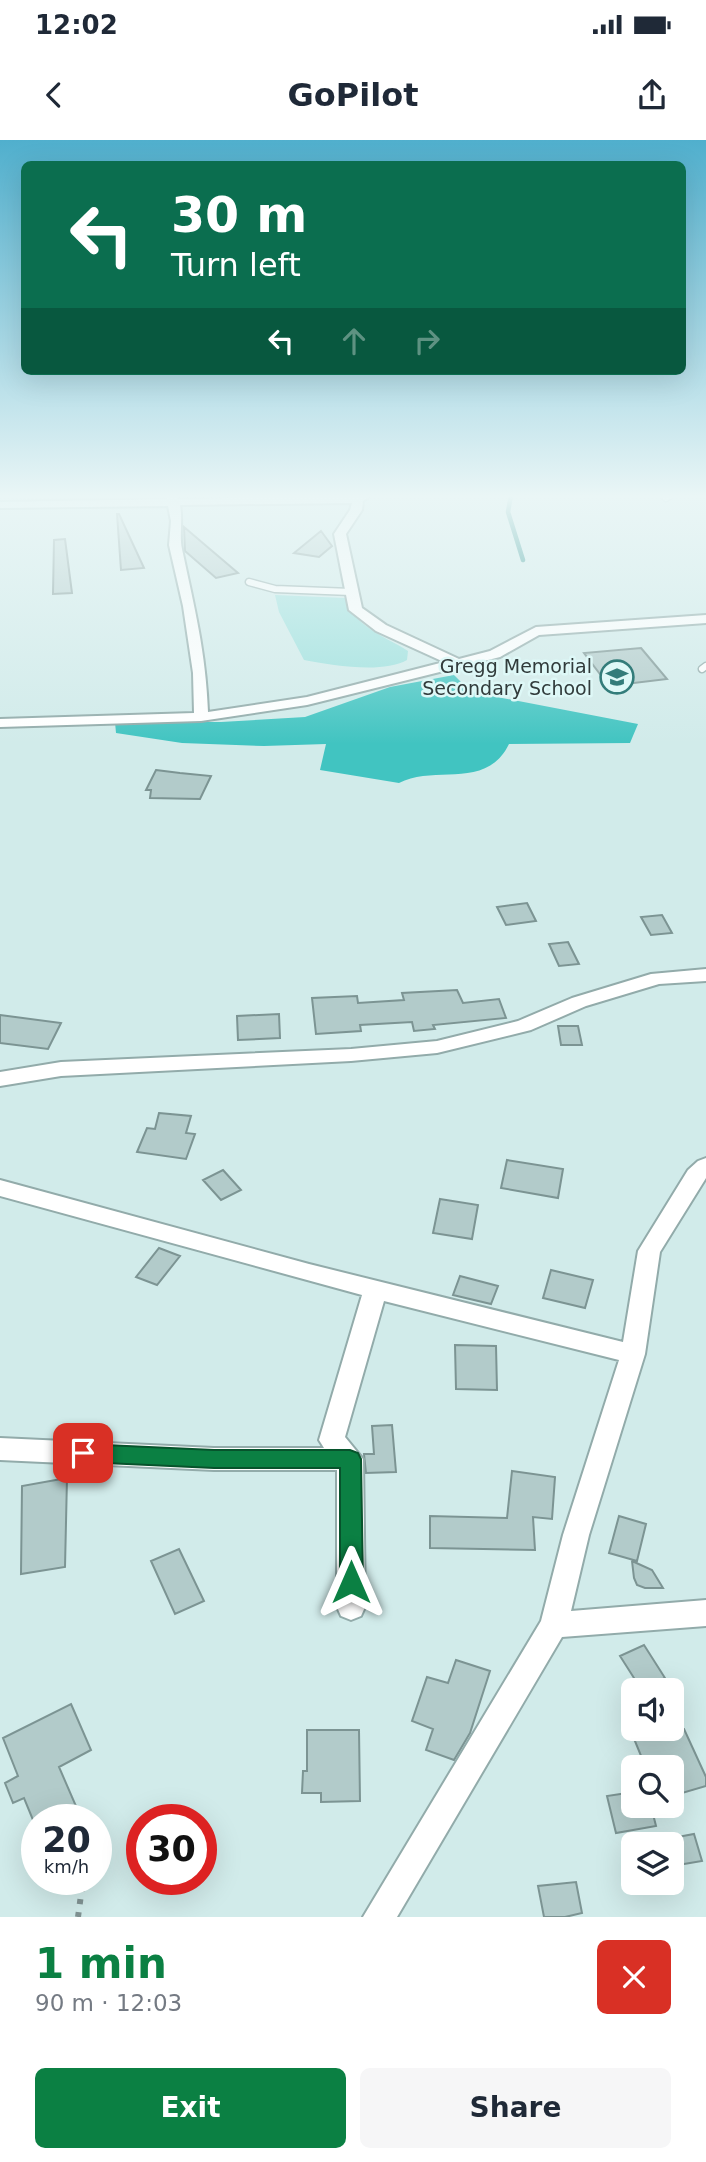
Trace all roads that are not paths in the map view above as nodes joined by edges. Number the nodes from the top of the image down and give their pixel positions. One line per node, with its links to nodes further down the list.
1 (183, 578): 7 (street)
2 (349, 578): 4 (street)
3 (249, 582): 4 (lane)
4 (351, 592): 6 (street)
5 (706, 619): 6 (street)
6 (457, 663): 7 (street)
7 (201, 717): 8 (street)
8 (0, 723)
9 (706, 975): 10 (street)
10 (0, 1079)
11 (706, 1166): 14 (street)
12 (0, 1188): 13 (street)
13 (375, 1290): 14 (street); 16 (street)
14 (633, 1354): 19 (street)
15 (0, 1449): 16 (street)
16 (350, 1459): 17 (street)
17 (351, 1607)
18 (706, 1613): 19 (street)
19 (554, 1625): 20 (street)
20 (379, 1917)

